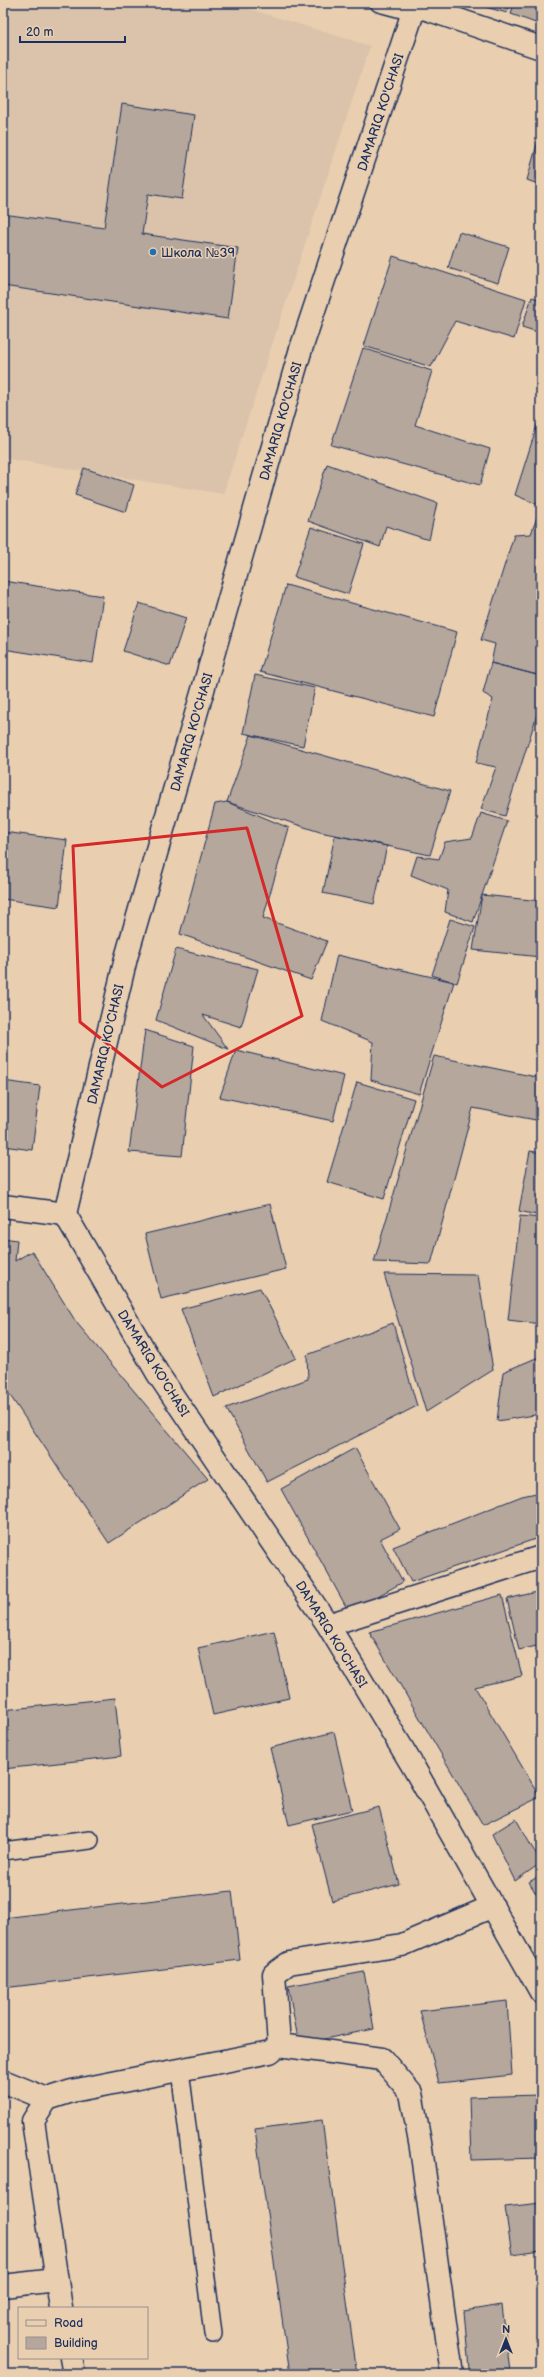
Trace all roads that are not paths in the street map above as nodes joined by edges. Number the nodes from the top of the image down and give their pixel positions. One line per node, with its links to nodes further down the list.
1 (379, 3): 2 (lane)
2 (415, 7): 3 (street); 5 (street, DAMARIQ KO'CHASI)
3 (541, 48)
4 (3, 1206): 5 (street)
5 (65, 1214): 7 (street, DAMARIQ KO'CHASI)
6 (541, 1557): 7 (street)
7 (328, 1625): 10 (street, DAMARIQ KO'CHASI)
8 (90, 1840): 9 (lane)
9 (3, 1851)
10 (492, 1906): 11 (street, DAMARIQ KO'CHASI); 12 (street)
11 (541, 1992)
12 (279, 2045): 13 (street); 22 (street)
13 (180, 2070): 15 (street); 19 (lane)
14 (3, 2081): 15 (street)
15 (47, 2099): 16 (street)
16 (56, 2280): 17 (street); 18 (street)
17 (3, 2286)
18 (61, 2307)
19 (213, 2334)
20 (71, 2359): 21 (street)
21 (74, 2374)
22 (452, 2374)

